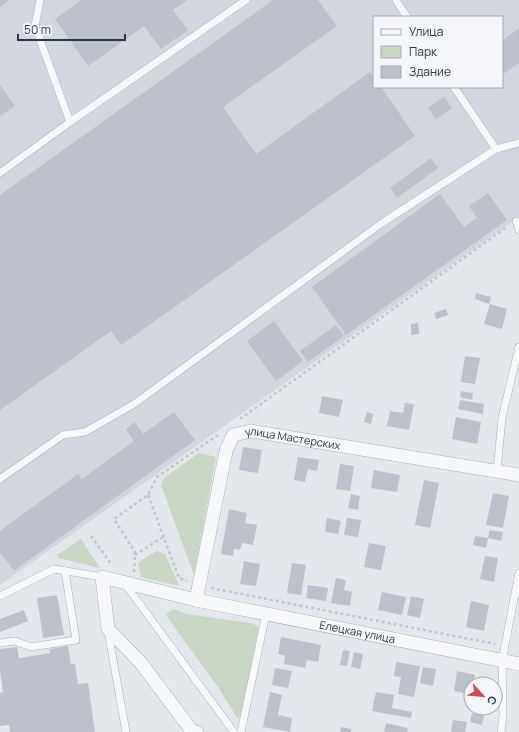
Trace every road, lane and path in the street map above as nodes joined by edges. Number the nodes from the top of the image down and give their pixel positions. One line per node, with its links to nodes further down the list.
1 (40, 0): 6 (lane)
2 (246, 0): 6 (lane)
3 (396, 0): 4 (lane)
4 (406, 16)
5 (455, 88): 8 (lane)
6 (70, 122): 9 (lane)
7 (519, 143): 8 (lane)
8 (496, 149): 17 (lane)
9 (0, 173)
10 (516, 221): 11 (lane); 13 (path)
11 (519, 230)
12 (519, 347): 15 (lane)
13 (238, 420)
14 (220, 433): 18 (path)
15 (497, 470): 16 (street, улица Мастерских); 26 (street, улица Мастерских)
16 (519, 475)
17 (0, 478)
18 (148, 495): 20 (path); 21 (path)
19 (91, 536): 25 (path)
20 (163, 537): 21 (path); 26 (path)
21 (135, 555): 25 (path)
22 (65, 571): 24 (lane); 27 (lane); 31 (lane)
23 (519, 573): 32 (lane)
24 (102, 577): 25 (street, Елецкая улица); 30 (street)
25 (128, 583): 28 (street, Елецкая улица); 37 (lane)
26 (199, 585): 28 (street, улица Мастерских); 32 (path)
27 (0, 596)
28 (196, 600): 29 (street, Елецкая улица)
29 (266, 614): 33 (street, Елецкая улица); 38 (lane)
30 (108, 629): 35 (lane); 36 (street)
31 (0, 643)
32 (505, 646): 33 (lane)
33 (502, 661): 34 (street, Елецкая улица); 39 (lane)
34 (519, 664)
35 (126, 732)
36 (197, 732)
37 (234, 732)
38 (241, 732)
39 (501, 732)

